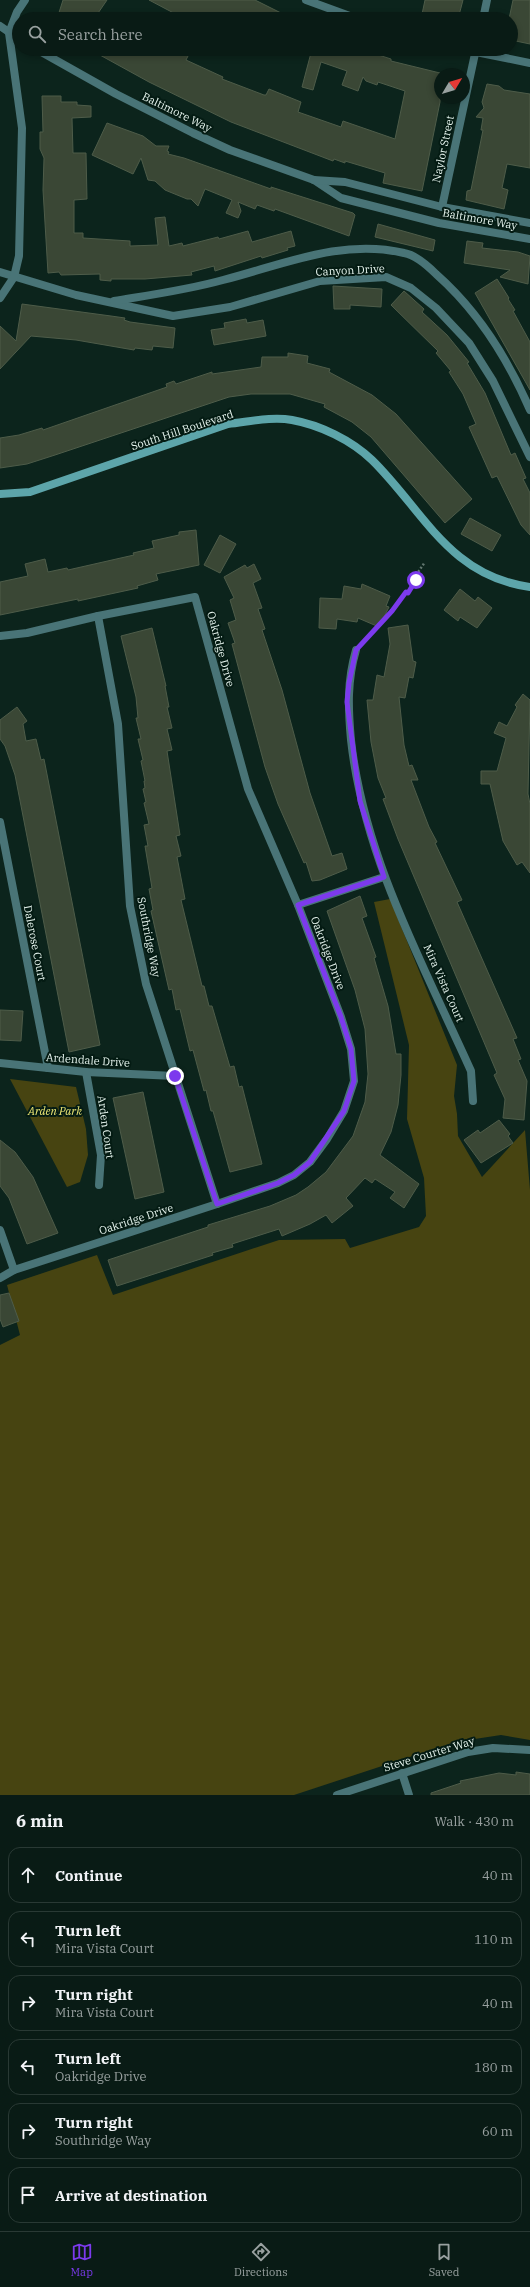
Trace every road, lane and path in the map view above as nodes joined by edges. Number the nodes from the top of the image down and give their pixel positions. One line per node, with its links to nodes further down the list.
1 (25, 0): 4 (street)
2 (306, 0): 5 (street)
3 (487, 0): 6 (street)
4 (17, 12)
5 (339, 12)
6 (484, 12)
7 (0, 26): 9 (street)
8 (12, 26): 9 (street)
9 (9, 34): 10 (street); 11 (street)
10 (12, 36)
11 (12, 56)
12 (12, 56): 22 (street)
13 (48, 56): 17 (street, Baltimore Way)
14 (475, 56): 18 (street, Naylor Street)
15 (498, 56): 16 (street)
16 (530, 63)
17 (314, 180): 18 (street, Baltimore Way); 20 (street, Baltimore Way)
18 (442, 207): 19 (street, Baltimore Way)
19 (530, 223)
20 (530, 239)
21 (0, 272): 22 (street, Canyon Drive)
22 (14, 277): 23 (street); 24 (street, Canyon Drive)
23 (0, 298)
24 (109, 302): 25 (street, Canyon Drive); 26 (street, Canyon Drive)
25 (530, 410)
26 (530, 457)
27 (0, 494): 29 (street, South Hill Boulevard)
28 (425, 562): 32 (path)
29 (530, 587)
30 (98, 616): 31 (street, Oakridge Drive); 35 (street, Oakridge Drive); 39 (street, Southridge Way)
31 (0, 636)
32 (356, 650): 34 (street, Mira Vista Court)
33 (0, 822): 37 (street, Dalerose Court)
34 (384, 877): 35 (street); 40 (street, Mira Vista Court)
35 (298, 905): 42 (street, Oakridge Drive)
36 (0, 1063): 37 (street, Ardendale Drive)
37 (48, 1068): 38 (street, Ardendale Drive)
38 (86, 1072): 39 (street, Ardendale Drive); 41 (street, Arden Court)
39 (175, 1076): 42 (street, Southridge Way)
40 (473, 1101)
41 (99, 1185)
42 (217, 1204): 44 (street, Oakridge Drive)
43 (0, 1230): 44 (street)
44 (14, 1270): 45 (street, Oakridge Drive)
45 (0, 1278)
46 (530, 1750): 47 (street, Steve Courter Way)
47 (402, 1773): 48 (street, Steve Courter Way); 49 (street)
48 (337, 1795)
49 (409, 1795)

